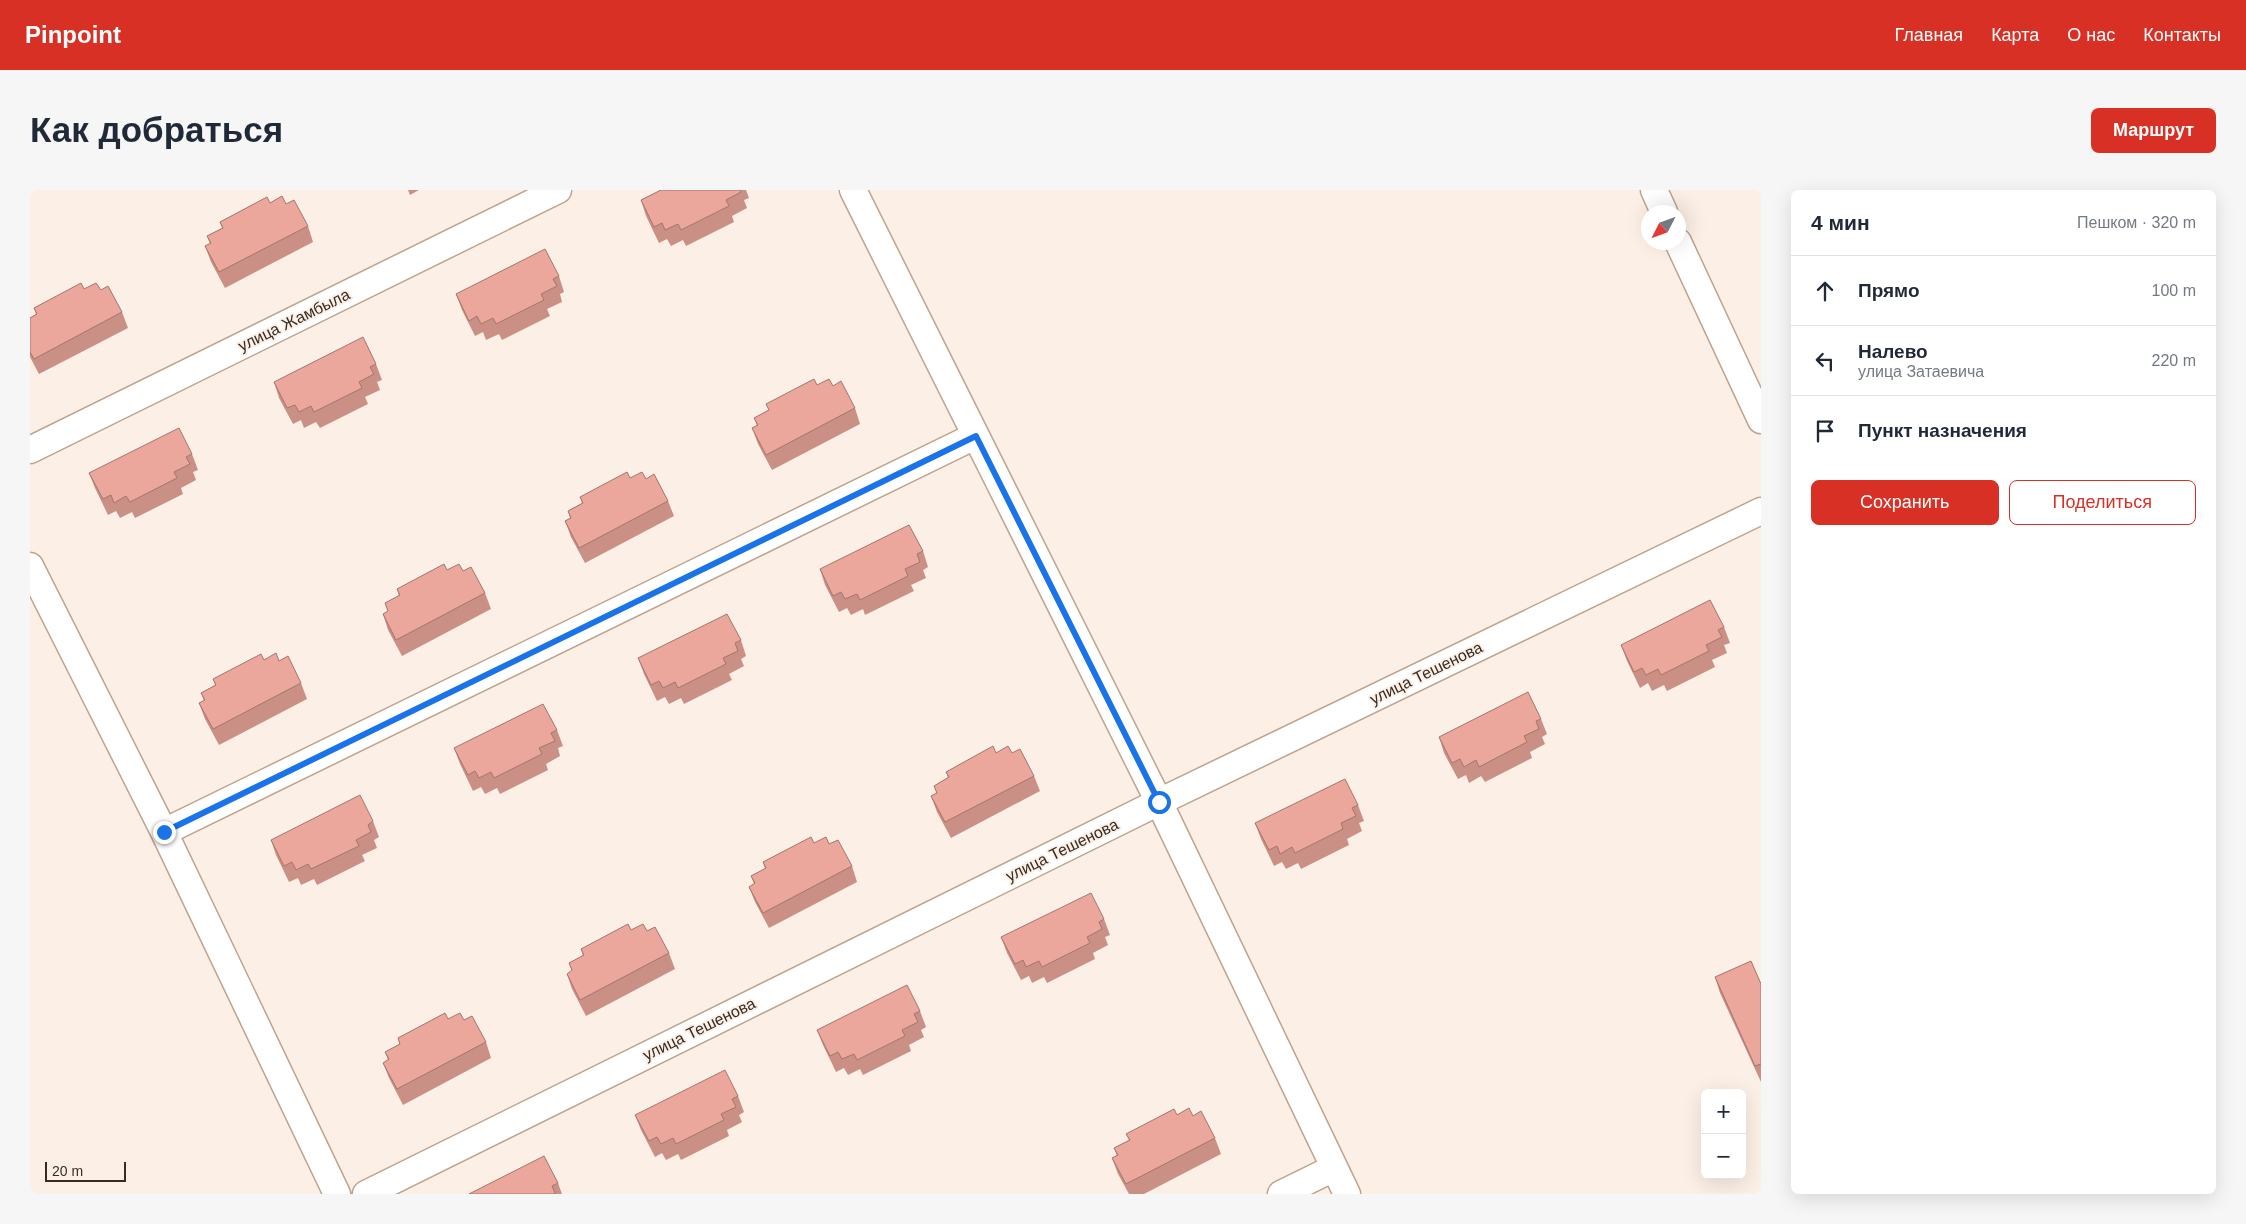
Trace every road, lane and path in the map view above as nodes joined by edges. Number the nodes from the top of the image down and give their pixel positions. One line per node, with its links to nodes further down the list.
1 (558, 190): 8 (street, улица Жамбыла)
2 (853, 190): 7 (street)
3 (1654, 190): 4 (street)
4 (1661, 205)
5 (1682, 250): 6 (street)
6 (1761, 420)
7 (976, 436): 11 (street); 12 (street)
8 (30, 450)
9 (1761, 511): 11 (street, улица Тешенова)
10 (30, 566): 12 (street)
11 (1159, 802): 13 (street); 15 (street, улица Тешенова)
12 (164, 832): 14 (street)
13 (1334, 1168): 16 (street); 17 (street)
14 (337, 1194)
15 (366, 1194)
16 (1281, 1194)
17 (1347, 1194)

